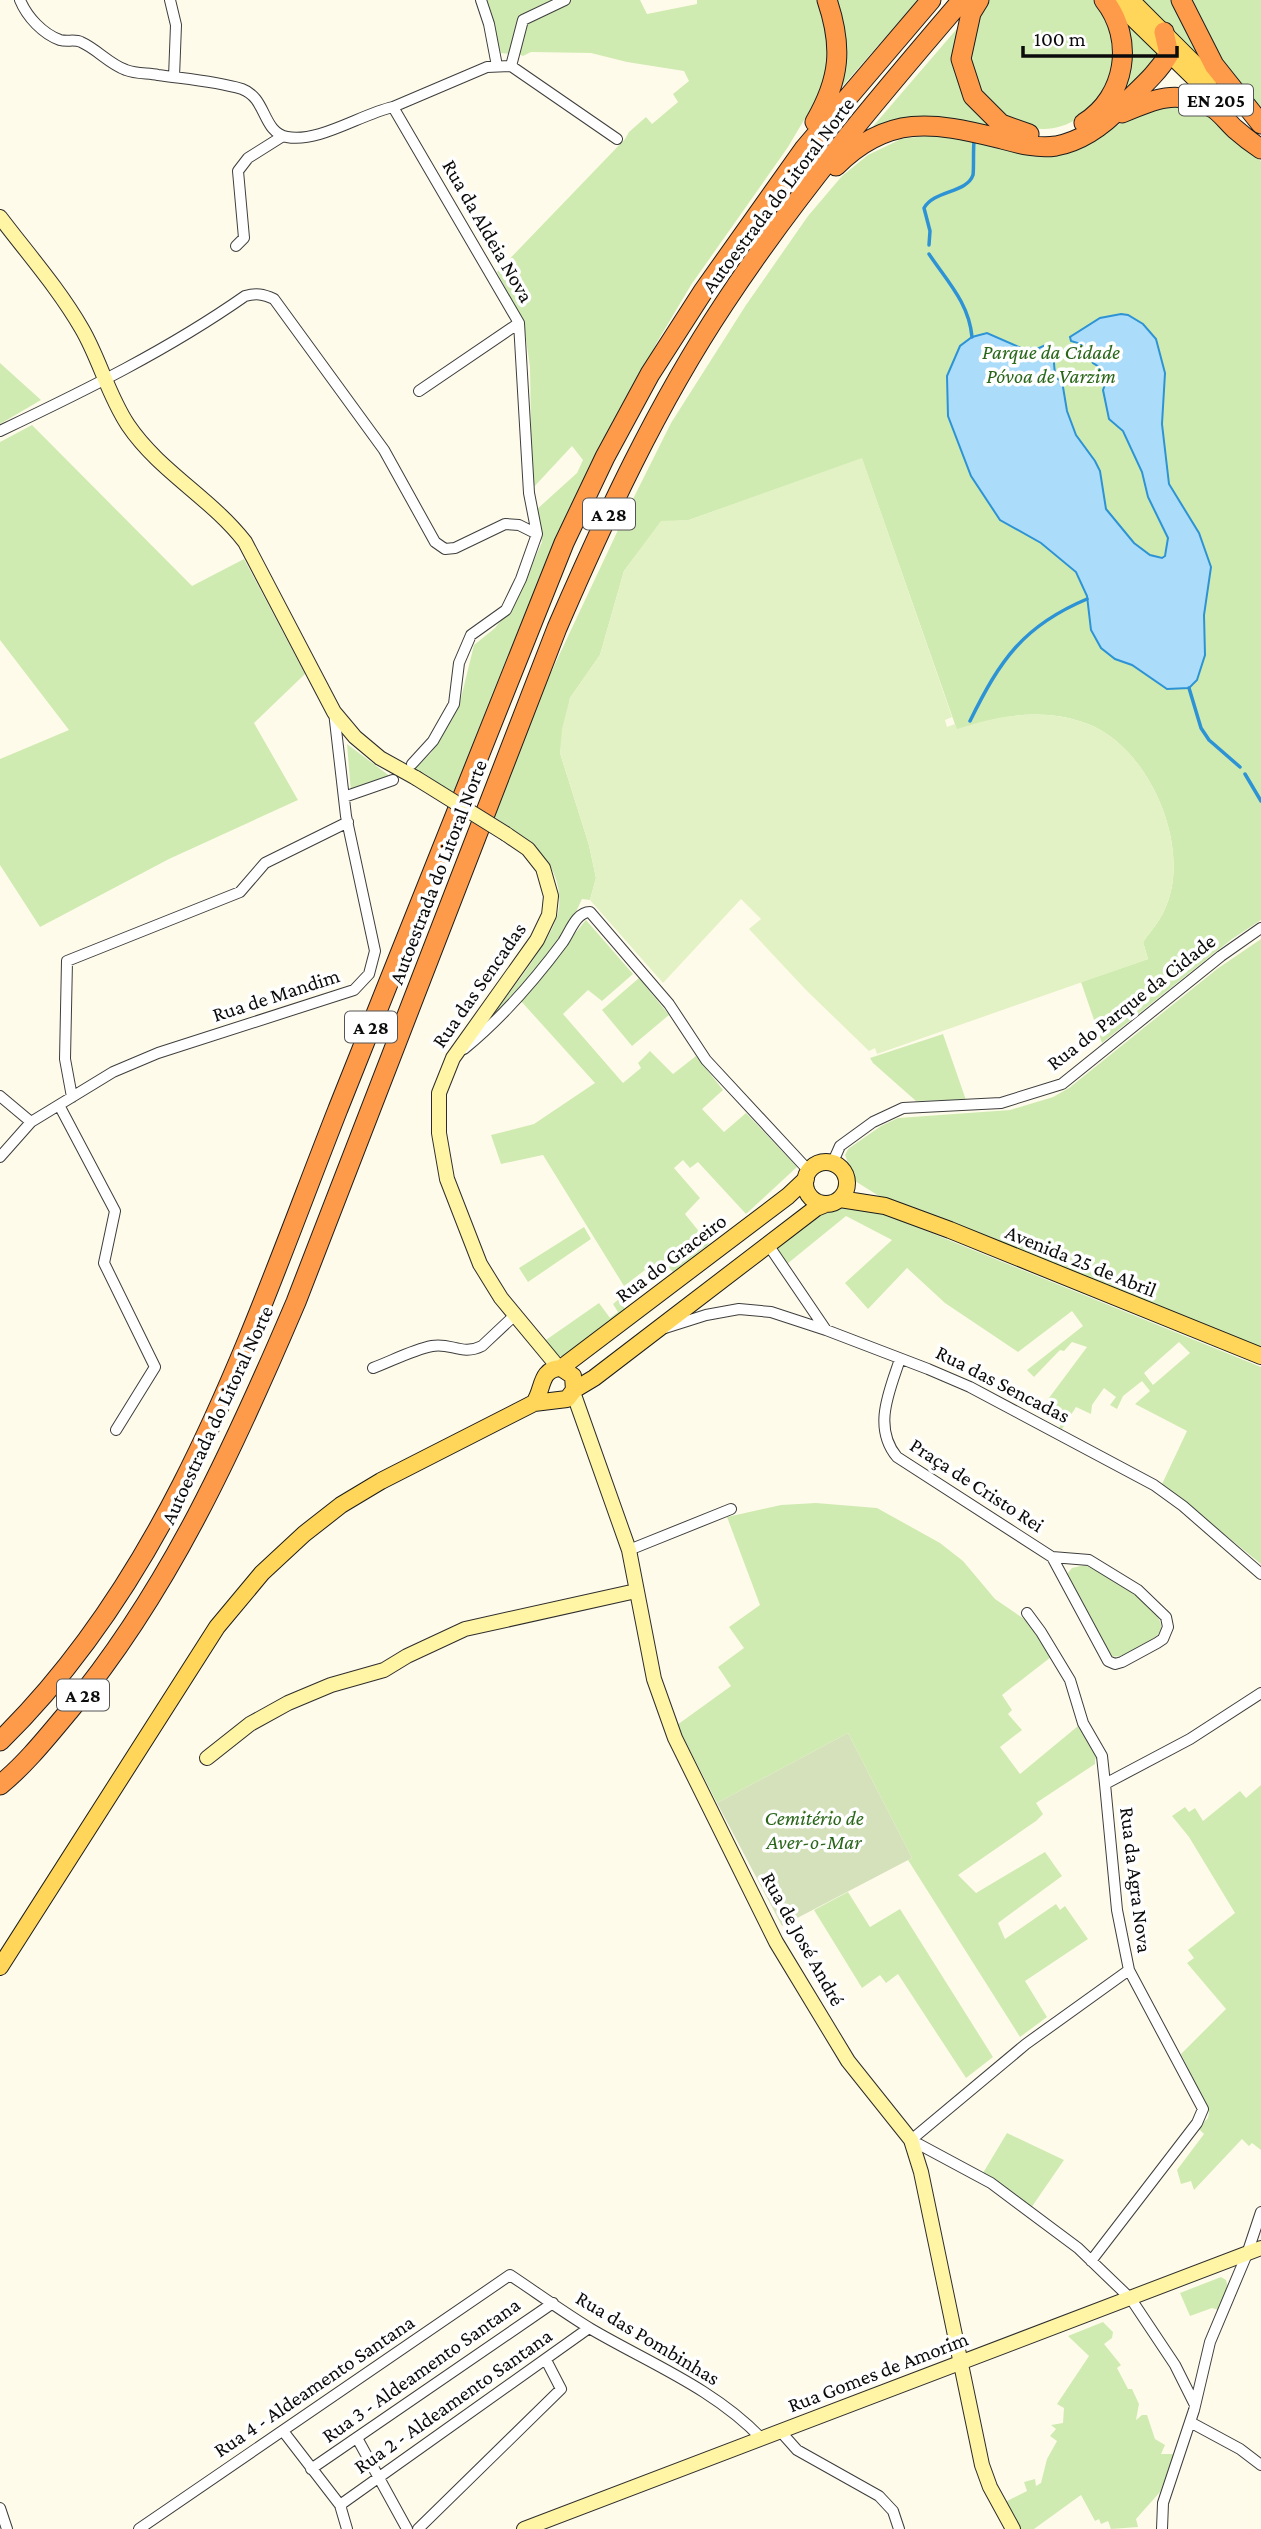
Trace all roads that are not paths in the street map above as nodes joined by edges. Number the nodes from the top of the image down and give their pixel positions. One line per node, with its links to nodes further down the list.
1 (20, 0): 17 (street)
2 (170, 0): 17 (street)
3 (481, 0): 15 (street)
4 (565, 0): 16 (street)
5 (827, 0): 23 (highway)
6 (931, 0): 23 (highway, Autoestrada do Litoral Norte / A 28)
7 (962, 0): 25 (highway, Autoestrada do Litoral Norte / A 28)
8 (979, 0): 9 (highway)
9 (1104, 0)
10 (1114, 0): 14 (main road, EN 205)
11 (1131, 0): 13 (main road, EN 205)
12 (1181, 0): 20 (highway)
13 (1164, 32): 14 (highway); 20 (main road, EN 205)
14 (1169, 54): 19 (highway); 24 (main road, EN 205)
15 (497, 66): 16 (street); 18 (street)
16 (511, 66): 22 (street)
17 (174, 77): 21 (street)
18 (393, 107): 21 (street); 28 (street, Rua da Aldeia Nova)
19 (1112, 118): 24 (highway); 25 (highway)
20 (1261, 124)
21 (283, 136): 27 (street)
22 (617, 139)
23 (804, 149): 71 (highway, Autoestrada do Litoral Norte / A 28)
24 (1261, 149)
25 (809, 184): 74 (highway, Autoestrada do Litoral Norte / A 28)
26 (0, 217): 29 (street, Rua das Sencadas)
27 (236, 246)
28 (519, 323): 30 (street); 32 (street, Rua da Aldeia Nova)
29 (104, 381): 31 (street); 32 (street); 33 (street, Rua das Sencadas)
30 (419, 391)
31 (0, 432)
32 (537, 534): 34 (street)
33 (334, 712): 34 (street, Rua das Sencadas); 36 (street, Rua de Mandim)
34 (414, 771): 39 (street, Rua das Sencadas, bridge)
35 (393, 780): 36 (street)
36 (344, 797): 37 (street, Rua de Mandim)
37 (348, 822): 41 (street); 41 (street, Rua de Mandim)
38 (1261, 928): 45 (street, Rua do Parque da Cidade)
39 (453, 1058): 46 (street); 51 (street, Rua das Sencadas)
40 (0, 1097): 43 (street)
41 (72, 1097): 42 (street, Rua de Mandim)
42 (59, 1105): 43 (street, Rua de Mandim); 63 (street)
43 (32, 1122): 44 (street, Rua de Mandim)
44 (0, 1157)
45 (832, 1164): 46 (main road); 47 (main road, Avenida 25 de Abril)
46 (807, 1175): 48 (main road); 54 (main road, Rua do Graceiro)
47 (845, 1177): 48 (main road); 49 (main road, Avenida 25 de Abril)
48 (833, 1201): 49 (main road, Avenida 25 de Abril); 50 (main road)
49 (885, 1206): 55 (main road, Avenida 25 de Abril)
50 (768, 1246): 52 (street); 53 (main road)
51 (515, 1315): 58 (street, Rua das Sencadas); 59 (street)
52 (826, 1329): 53 (street, Rua das Sencadas); 56 (street, Rua das Sencadas)
53 (655, 1331): 57 (main road)
54 (600, 1337): 57 (main road); 58 (main road, Rua do Graceiro)
55 (1261, 1356)
56 (900, 1359): 66 (street, Praça de Cristo Rei); 67 (street, Rua das Sencadas)
57 (619, 1360): 61 (main road)
58 (558, 1365): 60 (main road); 61 (main road)
59 (373, 1368)
60 (542, 1387): 61 (main road); 62 (main road)
61 (569, 1398): 62 (main road); 65 (street, Rua de José André)
62 (534, 1403): 75 (main road)
63 (116, 1430)
64 (731, 1509): 65 (street)
65 (629, 1550): 68 (street, Rua de José André)
66 (1052, 1557): 66 (street, Praça de Cristo Rei)
67 (1261, 1574)
68 (636, 1591): 72 (street); 77 (street, Rua de José André)
69 (1027, 1613): 73 (street)
70 (1261, 1692): 73 (street, Rua da Agra Nova)
71 (0, 1741)
72 (207, 1758)
73 (1105, 1784): 76 (street, Rua da Agra Nova)
74 (0, 1785)
75 (0, 1968)
76 (1129, 1970): 77 (street, Rua da Agra Nova); 80 (street)
77 (911, 2140): 80 (street); 86 (street, Rua de José André)
78 (1261, 2212): 79 (street)
79 (1254, 2251): 82 (street, Rua Gomes de Amorim); 87 (street)
80 (1091, 2261): 82 (street)
81 (510, 2275): 83 (street, Rua das Pombinhas); 89 (street, Rua 4 - Aldeamento Santana)
82 (1131, 2299): 86 (street, Rua Gomes de Amorim); 87 (street)
83 (553, 2303): 84 (street, Rua das Pombinhas); 91 (street, Rua 3 - Aldeamento Santana)
84 (590, 2328): 85 (street, Rua 2 - Aldeamento Santana); 92 (street, Rua das Pombinhas)
85 (546, 2360): 95 (street, Rua 2 - Aldeamento Santana); 102 (street)
86 (961, 2363): 90 (street, Rua Gomes de Amorim); 105 (street, Rua de José André)
87 (1195, 2405): 88 (street)
88 (1190, 2422): 93 (street); 106 (street)
89 (284, 2431): 94 (street); 99 (street, Rua 4 - Aldeamento Santana)
90 (780, 2432): 92 (street, Rua Gomes de Amorim); 104 (street)
91 (356, 2438): 94 (street, Rua 3 - Aldeamento Santana); 95 (street)
92 (762, 2439): 103 (street, Rua Gomes de Amorim)
93 (1261, 2466)
94 (311, 2469): 96 (street)
95 (378, 2477): 96 (street, Rua 2 - Aldeamento Santana); 101 (street)
96 (340, 2505): 100 (street)
97 (0, 2508): 98 (street)
98 (7, 2529)
99 (139, 2529)
100 (348, 2529)
101 (407, 2529)
102 (418, 2529)
103 (524, 2529)
104 (899, 2529)
105 (1013, 2529)
106 (1162, 2529)

